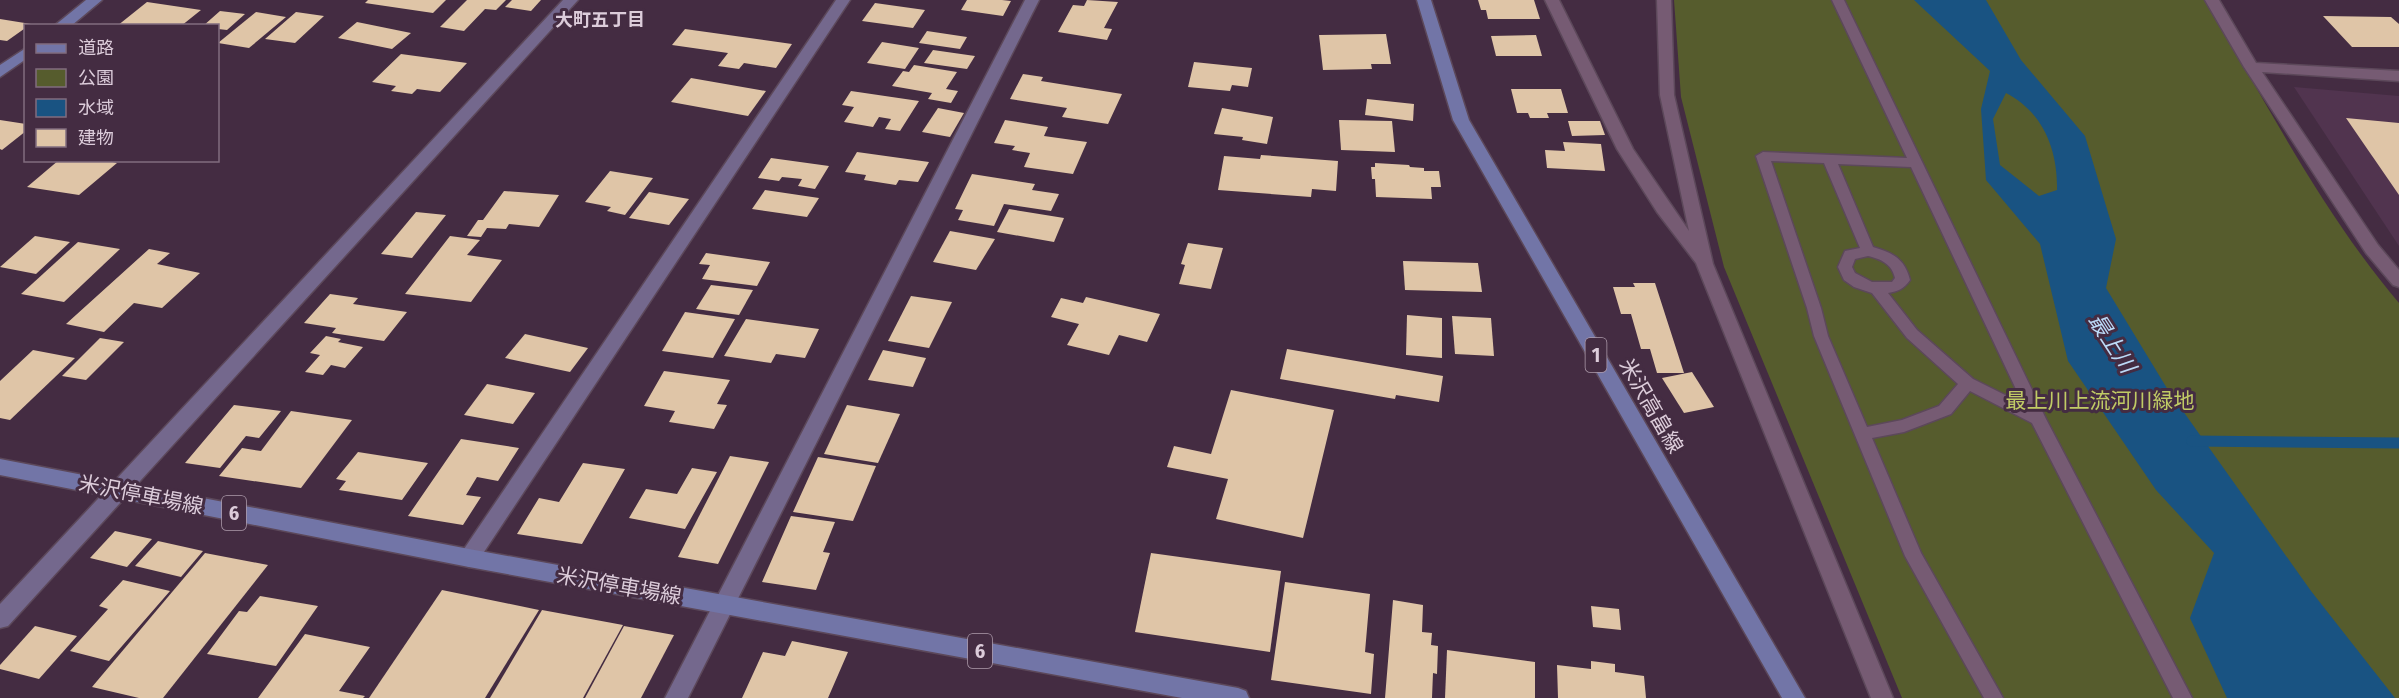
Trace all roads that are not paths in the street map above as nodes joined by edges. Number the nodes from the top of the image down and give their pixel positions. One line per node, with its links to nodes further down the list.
1 (95, 0): 10 (main road)
2 (571, 0): 26 (street)
3 (843, 0): 27 (street)
4 (1032, 0): 28 (street)
5 (1424, 0): 32 (main road, 米沢高畠線 / 1)
6 (1552, 0): 19 (street)
7 (1664, 0): 19 (street)
8 (1838, 0): 16 (lane)
9 (2212, 0): 12 (street)
10 (64, 24)
11 (24, 54): 13 (main road)
12 (2251, 67): 14 (street); 18 (street)
13 (0, 72)
14 (2399, 76)
15 (1829, 159): 16 (lane); 17 (lane); 24 (lane)
16 (1916, 163): 23 (lane)
17 (1868, 251): 21 (lane); 21 (lane)
18 (2391, 263): 20 (street)
19 (1705, 264): 33 (street)
20 (2399, 281)
21 (1878, 290): 22 (lane)
22 (1968, 383): 23 (lane); 24 (lane)
23 (2038, 419): 35 (lane)
24 (1863, 434): 34 (lane)
25 (0, 467): 26 (main road, 米沢停車場線 / 6)
26 (117, 490): 27 (main road, 米沢停車場線 / 6); 29 (street)
27 (469, 558): 28 (main road, 米沢停車場線 / 6)
28 (723, 604): 30 (street); 31 (main road, 米沢停車場線 / 6)
29 (0, 620)
30 (676, 698)
31 (1238, 698)
32 (1794, 698)
33 (1882, 698)
34 (1994, 698)
35 (2183, 698)

